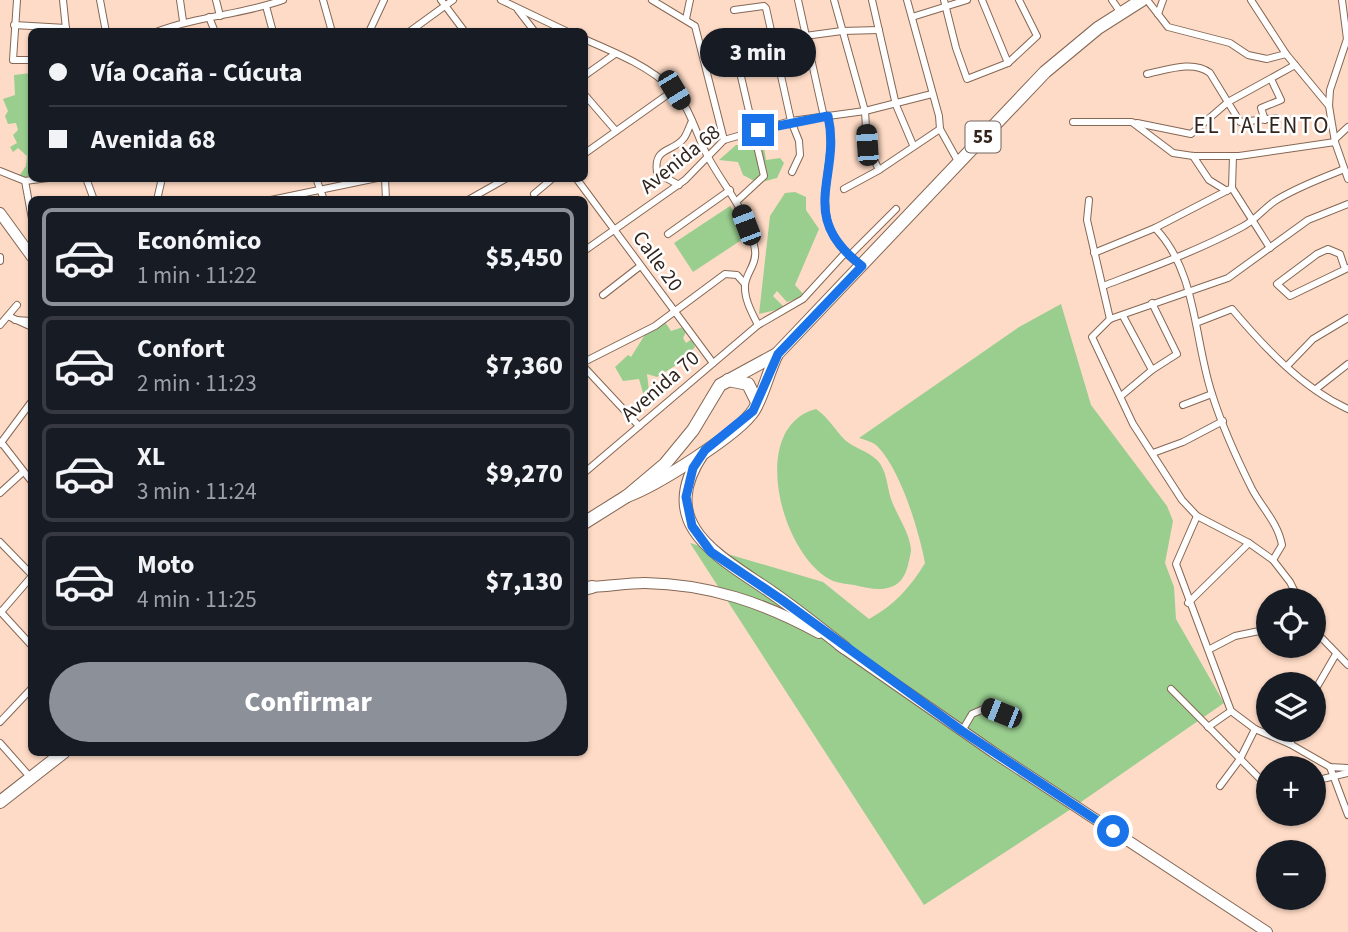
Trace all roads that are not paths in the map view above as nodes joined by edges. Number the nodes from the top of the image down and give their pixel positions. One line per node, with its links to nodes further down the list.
1 (17, 0): 39 (street)
2 (63, 0): 41 (street)
3 (100, 0): 42 (street)
4 (180, 0): 38 (street)
5 (216, 0): 34 (street)
6 (283, 0): 27 (street)
7 (323, 0): 46 (street)
8 (384, 0): 47 (street)
9 (453, 0): 28 (street)
10 (501, 0): 30 (street)
11 (652, 0): 37 (street)
12 (690, 0): 37 (street)
13 (798, 0): 54 (street)
14 (834, 0): 53 (street)
15 (872, 0): 52 (street)
16 (907, 0): 36 (street)
17 (944, 0): 29 (street)
18 (967, 0): 29 (street)
19 (982, 0): 60 (street)
20 (1019, 0): 60 (street)
21 (1112, 0): 32 (street)
22 (1142, 0): 32 (highway, 55)
23 (1147, 0): 33 (street)
24 (1163, 0): 33 (street)
25 (1251, 0): 58 (street)
26 (1342, 0): 70 (street)
27 (270, 3): 34 (street); 45 (street)
28 (443, 3): 48 (street); 49 (street)
29 (946, 8): 36 (street); 60 (street)
30 (517, 9): 50 (street); 51 (street)
31 (734, 10): 56 (street)
32 (1121, 13): 90 (highway, 55)
33 (1158, 15): 58 (street)
34 (220, 16): 35 (street)
35 (209, 17): 38 (street); 44 (street)
36 (912, 17): 66 (street)
37 (686, 19): 83 (street)
38 (183, 21): 43 (street)
39 (14, 25): 40 (street); 59 (street)
40 (45, 28)
41 (66, 28)
42 (105, 28)
43 (166, 28)
44 (213, 28)
45 (273, 28)
46 (331, 28)
47 (371, 28)
48 (414, 28)
49 (462, 28)
50 (533, 28)
51 (559, 28)
52 (879, 30): 53 (street); 69 (street)
53 (842, 31): 54 (street); 71 (street)
54 (808, 35): 56 (street); 72 (street)
55 (588, 41): 57 (street)
56 (773, 41): 76 (street); 81 (street)
57 (615, 54): 62 (street); 65 (street)
58 (1286, 54): 61 (street)
59 (28, 60)
60 (1008, 63)
61 (1295, 65): 64 (street); 70 (street)
62 (588, 73)
63 (1147, 74): 68 (street)
64 (1271, 79): 68 (street); 74 (street)
65 (674, 90): 75 (street); 82 (street)
66 (932, 94): 69 (street, Avenida 68); 80 (street)
67 (588, 99): 82 (street)
68 (1228, 102): 74 (street); 78 (street)
69 (896, 105): 71 (street, Avenida 68); 85 (street)
70 (1329, 106): 84 (street)
71 (864, 111): 72 (street, Avenida 68); 92 (street)
72 (826, 116): 76 (street, Avenida 68); 126 (street)
73 (1276, 118): 74 (street)
74 (1265, 120)
75 (692, 121): 87 (street); 103 (street)
76 (791, 121): 81 (street, Avenida 68); 94 (street)
77 (1073, 122): 78 (street)
78 (1132, 122): 88 (street)
79 (1348, 127): 84 (street)
80 (940, 129): 85 (street); 90 (street)
81 (755, 130): 83 (street, Avenida 68); 114 (street)
82 (615, 131): 86 (street)
83 (724, 140): 87 (street, Avenida 68)
84 (1335, 141): 89 (street); 91 (street)
85 (913, 145): 92 (street)
86 (588, 151)
87 (708, 156): 103 (street, Avenida 68); 107 (street)
88 (1193, 156): 89 (street); 105 (street)
89 (1233, 156): 105 (street)
90 (958, 163): 128 (highway, 55)
91 (1344, 169): 95 (street); 118 (street)
92 (879, 170): 104 (street)
93 (0, 171): 96 (street)
94 (792, 172)
95 (1348, 179)
96 (25, 181): 97 (street); 112 (street)
97 (28, 181)
98 (317, 182): 106 (street)
99 (358, 182): 106 (street)
100 (500, 182): 111 (street)
101 (548, 182): 108 (street)
102 (579, 182): 120 (street, Calle 20)
103 (679, 185): 120 (street, Avenida 68)
104 (844, 189)
105 (1230, 189): 118 (street); 119 (street)
106 (320, 190): 109 (street); 110 (street)
107 (730, 190): 114 (street); 121 (street)
108 (534, 194)
109 (291, 196)
110 (322, 196)
111 (475, 196)
112 (28, 197)
113 (1089, 200): 125 (street)
114 (737, 201): 131 (street)
115 (1348, 204): 122 (street)
116 (896, 209): 126 (street, Avenida 70)
117 (0, 213): 124 (main road)
118 (1254, 221): 122 (street); 127 (street)
119 (1155, 228): 125 (street); 127 (street)
120 (615, 232): 123 (street, Avenida 68); 129 (street, Calle 20)
121 (668, 233)
122 (1270, 248): 133 (street)
123 (588, 249)
124 (28, 252)
125 (1094, 253): 132 (street)
126 (847, 254): 128 (street); 146 (street, Avenida 70)
127 (1177, 259): 132 (street); 133 (street)
128 (862, 266): 147 (highway, 55)
129 (639, 267): 134 (street); 137 (street, Calle 20)
130 (1347, 269): 130 (street)
131 (745, 284): 137 (street); 146 (street)
132 (1102, 286): 141 (street)
133 (1187, 291): 135 (street); 143 (street)
134 (603, 295)
135 (1152, 303): 138 (street); 153 (street)
136 (17, 304): 140 (street)
137 (673, 312): 148 (street); 149 (street, Calle 20)
138 (1123, 316): 141 (street); 153 (street)
139 (1348, 318): 151 (street)
140 (12, 319): 142 (street); 144 (street); 145 (street)
141 (1110, 319): 157 (street)
142 (28, 321)
143 (1196, 323): 151 (street); 156 (street)
144 (0, 325)
145 (28, 325)
146 (758, 325): 149 (street, Avenida 70)
147 (778, 354): 154 (highway, 55); 158 (highway, 55)
148 (588, 362)
149 (713, 363): 163 (street, Avenida 70)
150 (1348, 364): 155 (street)
151 (1287, 366): 155 (street)
152 (588, 369): 163 (street)
153 (1152, 370): 157 (street)
154 (728, 380): 158 (highway); 171 (highway, 55)
155 (1316, 389): 161 (street)
156 (1212, 394): 159 (street); 162 (street)
157 (1121, 396): 166 (street)
158 (757, 402): 165 (highway, 55)
159 (1183, 405)
160 (28, 406): 164 (street)
161 (1348, 409)
162 (1223, 421): 166 (street); 176 (street)
163 (639, 426): 167 (street, Avenida 70)
164 (1, 443): 168 (street)
165 (705, 450): 171 (highway, 55); 186 (highway)
166 (1153, 453): 172 (street)
167 (588, 470)
168 (23, 472): 169 (street); 170 (street)
169 (28, 478)
170 (0, 493)
171 (627, 496): 173 (highway, 55)
172 (1197, 516): 175 (street); 181 (street)
173 (588, 520)
174 (0, 542): 177 (street)
175 (1249, 543): 176 (street); 181 (street)
176 (1273, 560): 180 (street)
177 (28, 571)
178 (28, 580): 182 (street)
179 (588, 587): 186 (main road)
180 (1293, 588)
181 (1188, 603): 187 (street)
182 (0, 611): 184 (street)
183 (1256, 632): 187 (street)
184 (28, 642)
185 (1326, 643): 188 (street)
186 (845, 648): 198 (main road)
187 (1210, 649): 193 (street)
188 (1336, 654): 189 (street); 190 (street)
189 (1348, 665)
190 (1326, 672)
191 (1171, 688): 196 (street)
192 (28, 692): 195 (street)
193 (1231, 711): 196 (street); 197 (street)
194 (1016, 719): 198 (street)
195 (0, 722)
196 (1208, 727): 202 (street)
197 (1255, 729): 200 (street); 202 (street)
198 (962, 731): 212 (main road)
199 (0, 743): 207 (street)
200 (1290, 744): 203 (street)
201 (59, 756): 207 (highway)
202 (1240, 759): 205 (street); 209 (street)
203 (1330, 767): 204 (street); 206 (street)
204 (1348, 770): 206 (street)
205 (1256, 775)
206 (1335, 777): 208 (street); 211 (street)
207 (31, 778): 210 (highway)
208 (1326, 779)
209 (1220, 786)
210 (0, 802)
211 (1348, 815)
212 (1267, 932)

